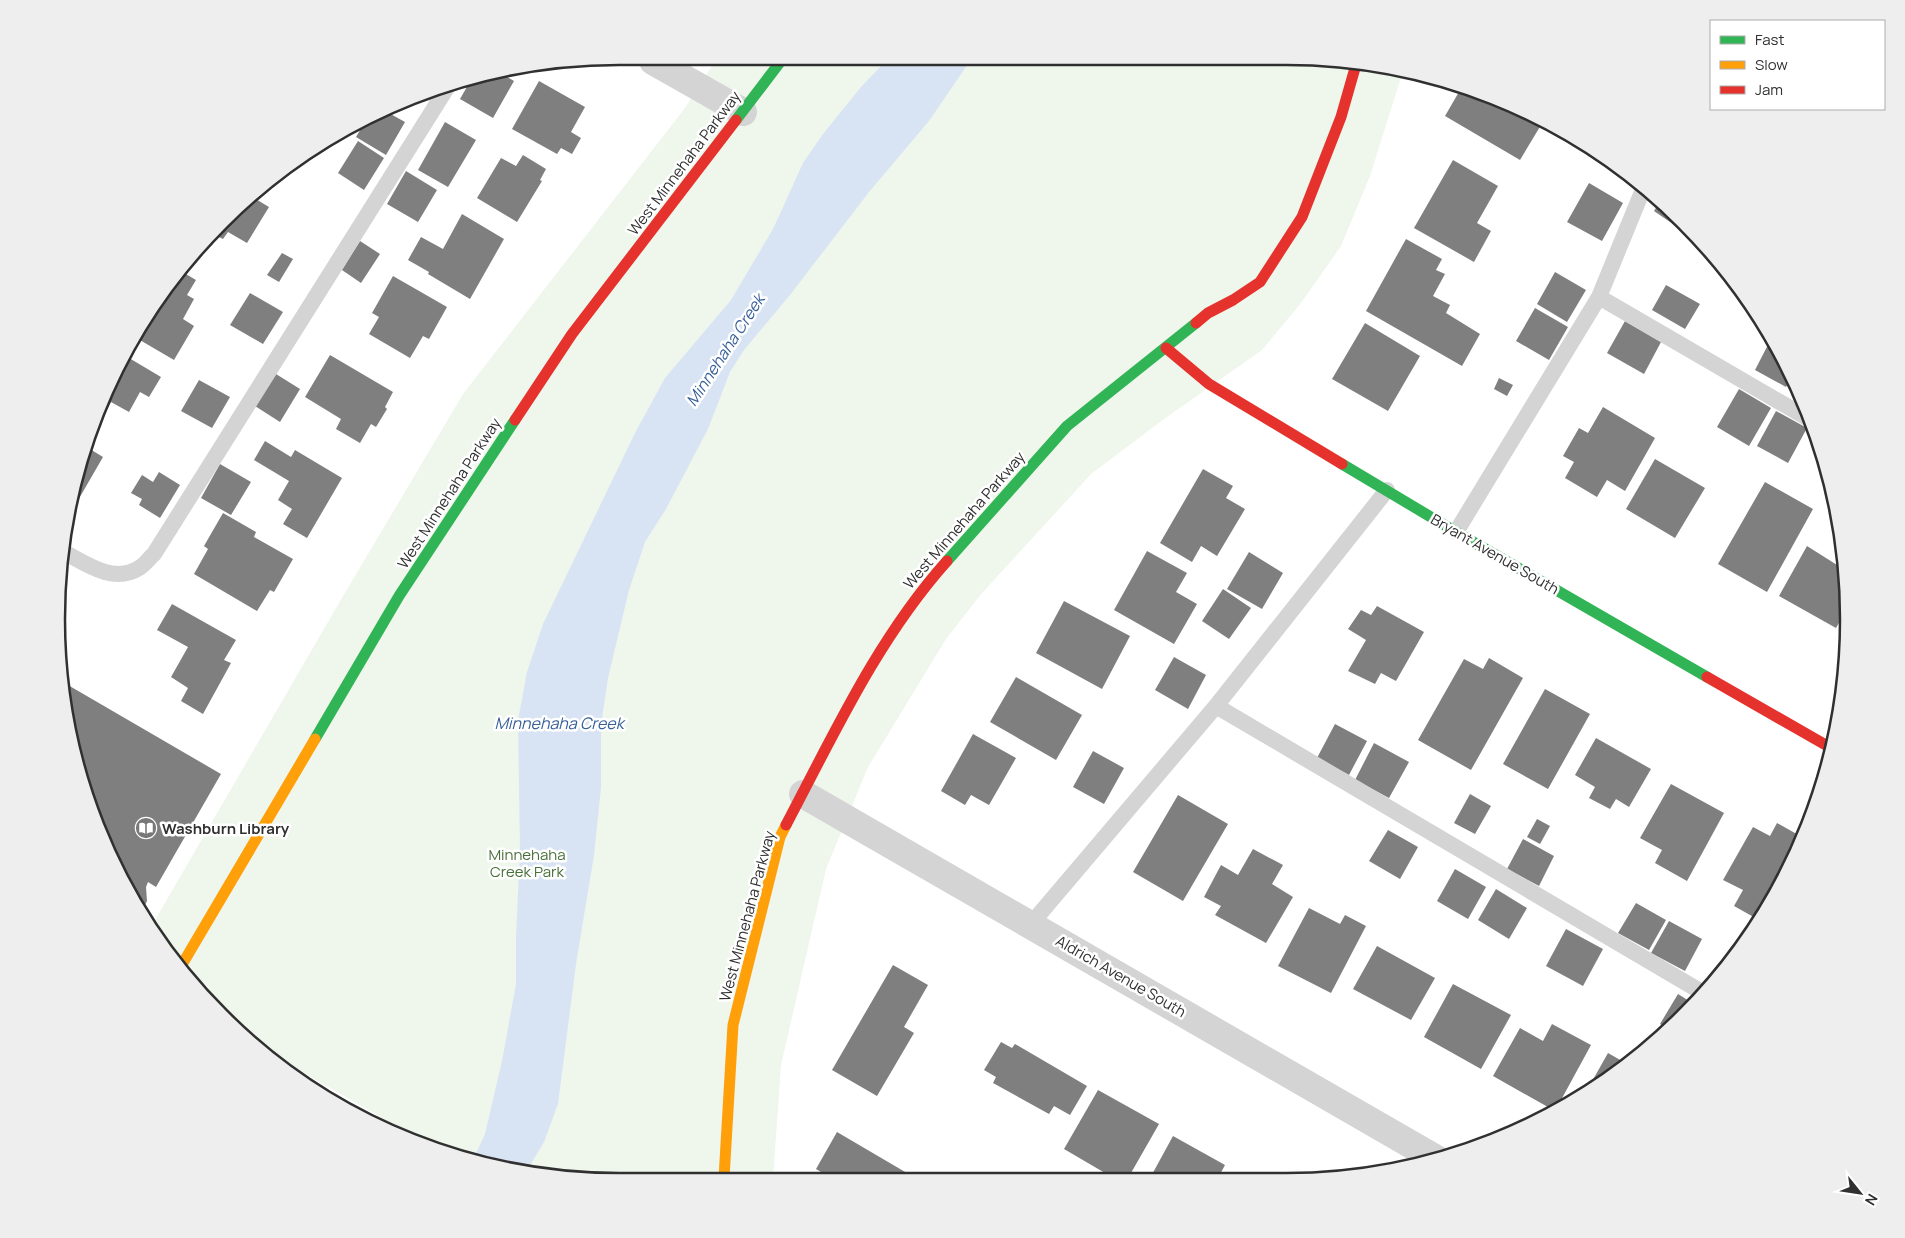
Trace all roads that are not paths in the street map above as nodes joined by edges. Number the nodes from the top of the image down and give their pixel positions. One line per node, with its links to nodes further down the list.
1 (660, 65): 5 (street)
2 (778, 65): 5 (street, West Minnehaha Parkway)
3 (1354, 70): 8 (street, West Minnehaha Parkway)
4 (444, 93): 12 (lane)
5 (743, 112): 17 (street, West Minnehaha Parkway)
6 (1641, 194): 7 (lane)
7 (1599, 297): 9 (lane); 11 (lane)
8 (1166, 348): 10 (street, Bryant Avenue South); 15 (street, West Minnehaha Parkway)
9 (1801, 414)
10 (1387, 490): 11 (street, Bryant Avenue South); 13 (lane)
11 (1456, 532): 14 (street, Bryant Avenue South)
12 (69, 555)
13 (1216, 706): 16 (lane); 18 (lane)
14 (1825, 745)
15 (803, 794): 16 (street, Aldrich Avenue South); 20 (street, West Minnehaha Parkway)
16 (1031, 924): 19 (street, Aldrich Avenue South)
17 (184, 962)
18 (1697, 990)
19 (1428, 1154)
20 (724, 1173)

